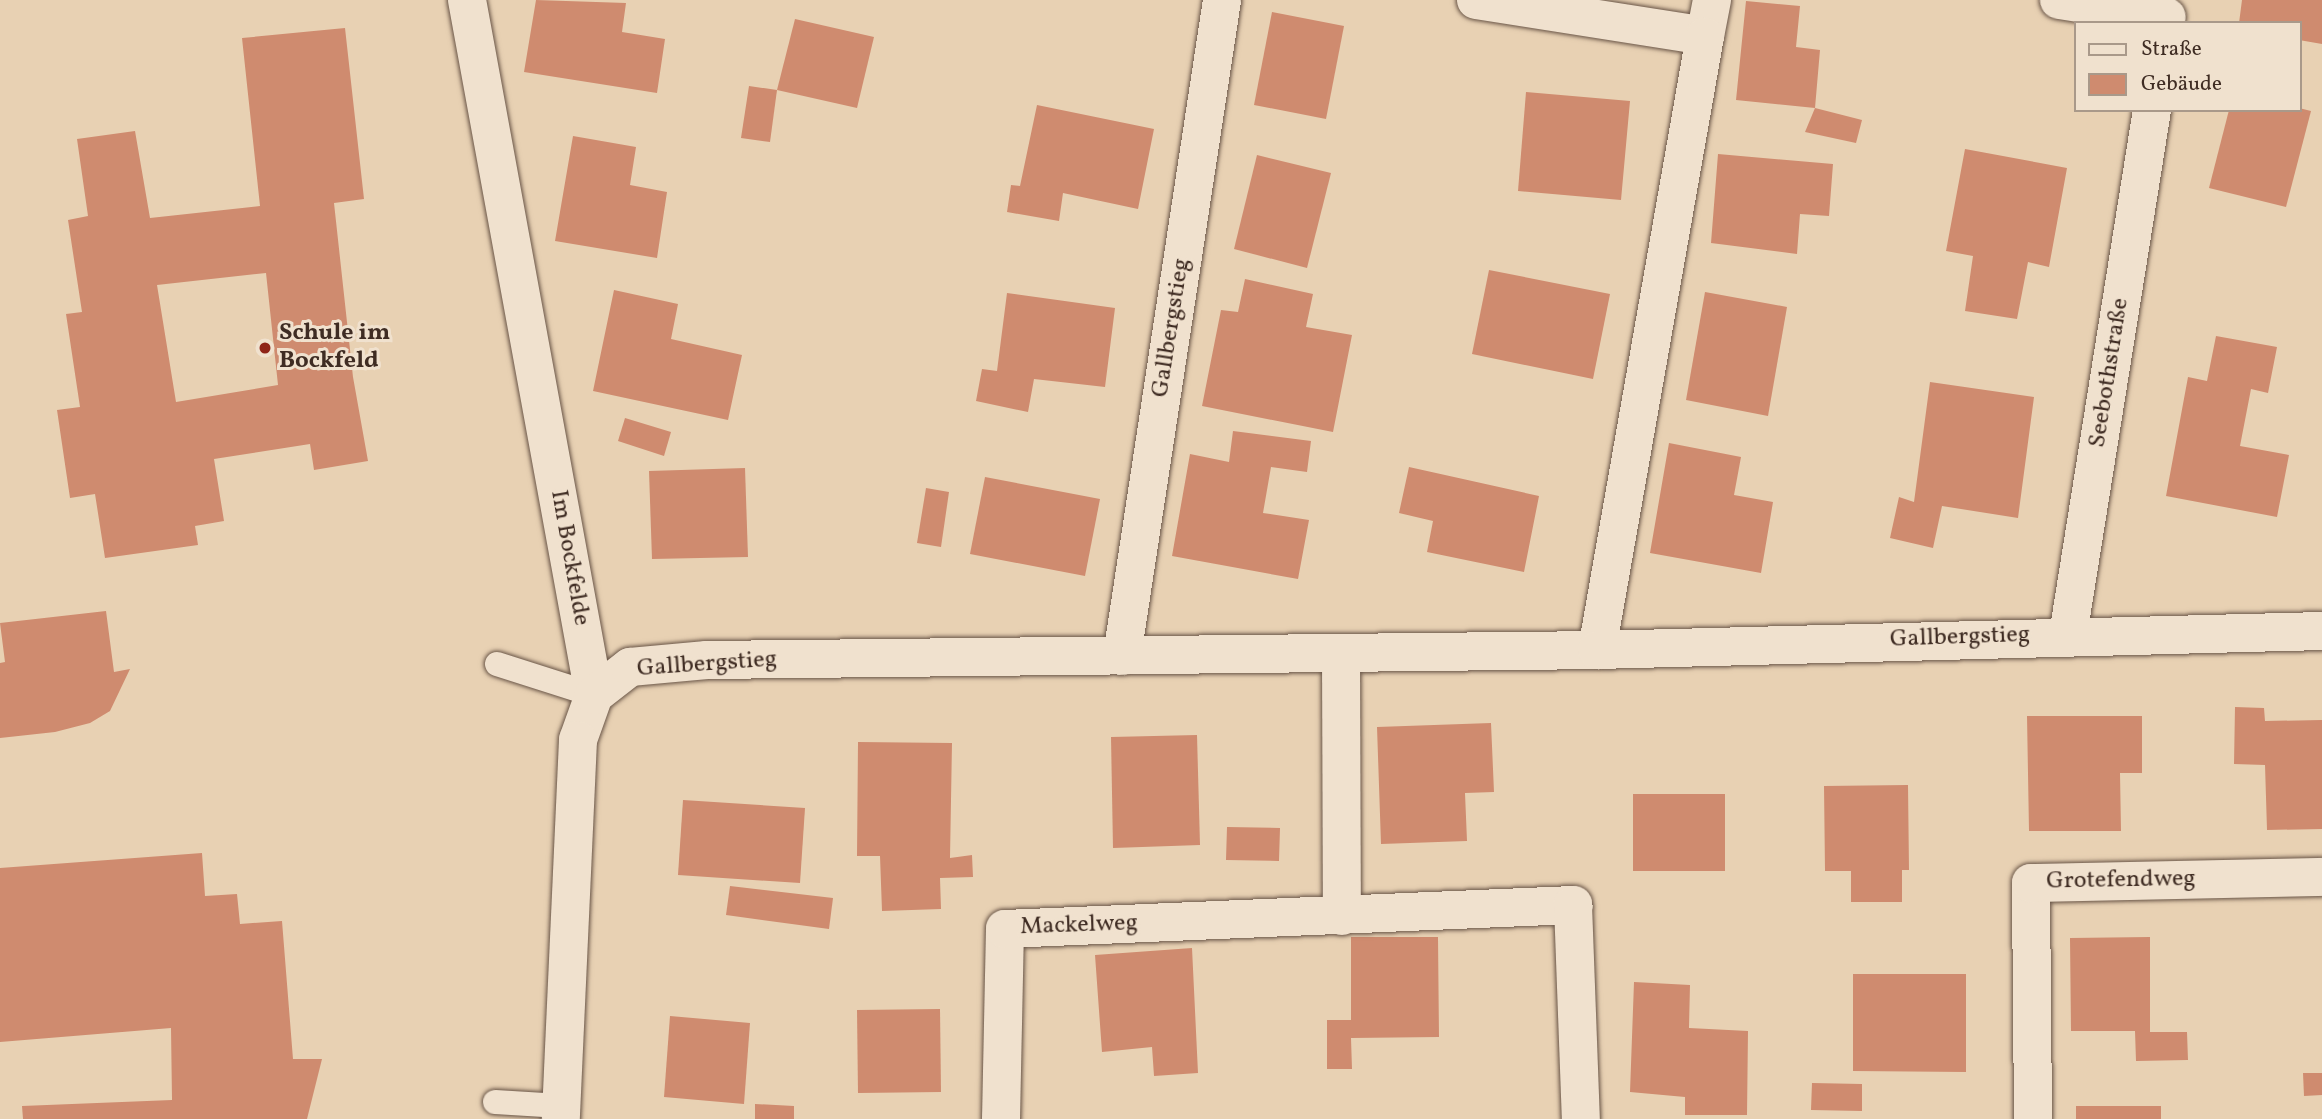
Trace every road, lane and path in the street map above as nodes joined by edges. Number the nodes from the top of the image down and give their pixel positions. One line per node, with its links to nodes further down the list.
1 (467, 0): 14 (street, Im Bockfelde)
2 (1222, 0): 12 (street, Gallbergstieg)
3 (1476, 0): 6 (street)
4 (2059, 0): 5 (street)
5 (2168, 13)
6 (1709, 18): 10 (street)
7 (2152, 112): 9 (street, Seebothstraße)
8 (2322, 631): 9 (street, Gallbergstieg)
9 (2068, 635): 10 (street, Gallbergstieg)
10 (1597, 650): 11 (street, Gallbergstieg)
11 (1341, 655): 12 (street, Gallbergstieg); 16 (street)
12 (1122, 656): 14 (street, Gallbergstieg)
13 (497, 664): 14 (lane)
14 (594, 695): 18 (street, Im Bockfelde)
15 (2322, 877): 21 (street, Grotefendweg)
16 (1342, 916): 19 (street, Mackelweg); 20 (street, Mackelweg)
17 (495, 1102): 18 (lane)
18 (561, 1113)
19 (1001, 1119)
20 (1581, 1119)
21 (2033, 1119)

